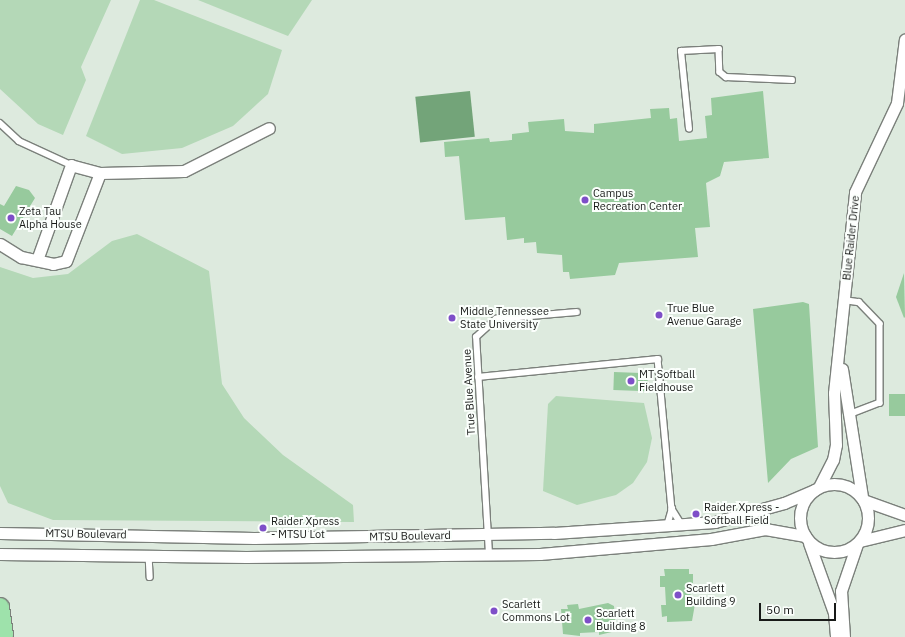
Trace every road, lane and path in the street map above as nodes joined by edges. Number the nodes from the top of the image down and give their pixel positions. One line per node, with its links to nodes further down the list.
1 (905, 45): 10 (street, Blue Raider Drive)
2 (792, 80): 5 (lane)
3 (0, 124): 6 (lane)
4 (269, 128): 7 (street)
5 (689, 130)
6 (71, 165): 7 (street); 9 (street)
7 (100, 173): 9 (street)
8 (0, 244): 9 (street)
9 (37, 260)
10 (844, 300): 12 (street, Blue Raider Drive); 14 (lane)
11 (577, 312): 13 (lane, True Blue Avenue)
12 (840, 350): 14 (street, Blue Raider Drive); 15 (street, Blue Raider Drive)
13 (478, 378): 17 (lane); 23 (lane, True Blue Avenue)
14 (848, 415): 16 (street, Blue Raider Drive)
15 (816, 488): 16 (street); 19 (street, MTSU Boulevard); 24 (street)
16 (862, 499): 18 (street); 25 (street)
17 (672, 509): 19 (lane); 20 (lane)
18 (905, 515)
19 (682, 525): 20 (street, MTSU Boulevard)
20 (667, 527): 23 (street, MTSU Boulevard)
21 (905, 530): 25 (street)
22 (0, 533): 23 (street, MTSU Boulevard)
23 (488, 534): 27 (lane, True Blue Avenue)
24 (806, 539): 25 (street); 27 (street, MTSU Boulevard); 32 (street)
25 (858, 542): 33 (street)
26 (0, 554): 28 (street, MTSU Boulevard)
27 (489, 554): 28 (street, MTSU Boulevard)
28 (149, 556): 29 (lane)
29 (150, 577)
30 (0, 607): 31 (main road)
31 (4, 637)
32 (836, 637)
33 (844, 637)

